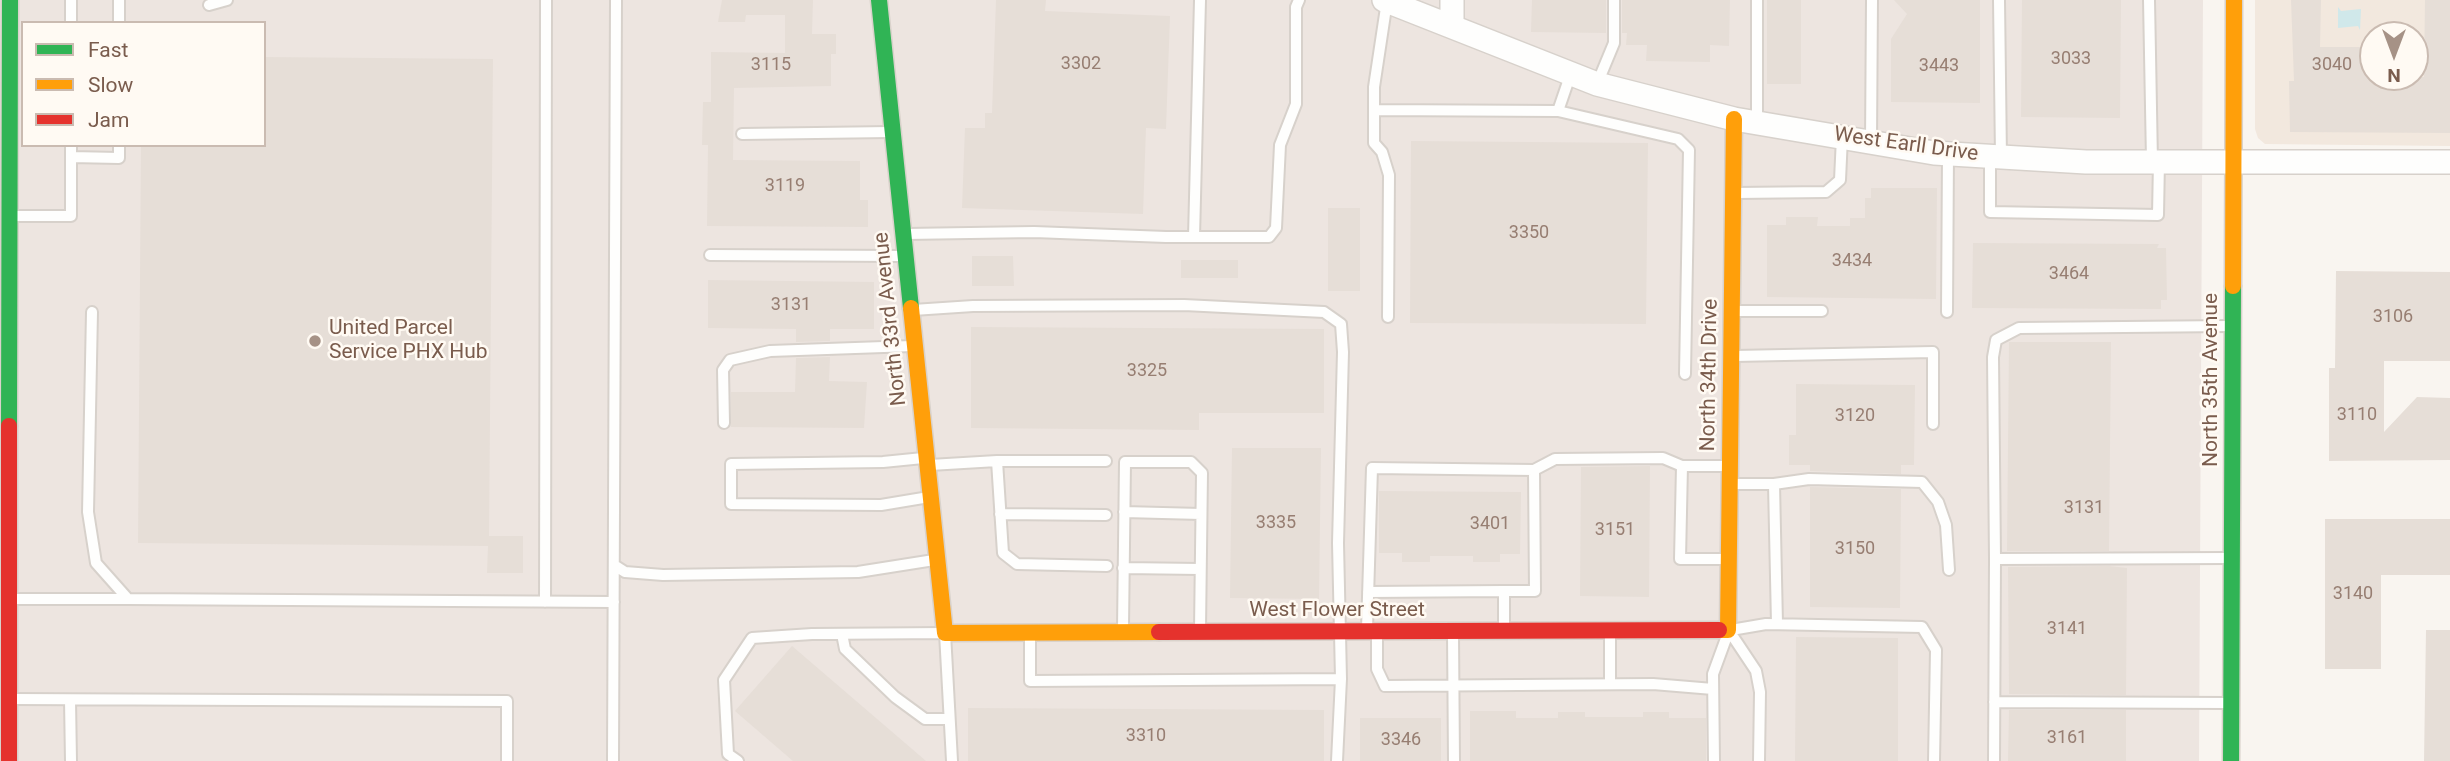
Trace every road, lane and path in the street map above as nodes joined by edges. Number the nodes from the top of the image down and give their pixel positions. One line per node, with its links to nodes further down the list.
1 (10, 0): 24 (street)
2 (71, 0): 19 (lane)
3 (119, 0): 20 (lane)
4 (227, 0): 18 (lane)
5 (547, 0): 87 (lane)
6 (617, 0): 78 (lane)
7 (879, 0): 29 (street, North 33rd Avenue)
8 (1200, 0): 44 (lane)
9 (1299, 0): 44 (lane)
10 (1385, 0): 21 (street, West Earll Drive); 25 (lane)
11 (1452, 0): 21 (street)
12 (1614, 0): 23 (lane)
13 (1757, 0): 28 (lane)
14 (1872, 0): 32 (lane)
15 (1999, 0): 36 (lane)
16 (2149, 0): 38 (lane)
17 (2234, 0): 37 (street, North 35th Avenue)
18 (209, 5)
19 (71, 21)
20 (119, 21)
21 (1452, 25): 22 (street, West Earll Drive)
22 (1571, 73): 23 (street, West Earll Drive); 26 (lane)
23 (1597, 84): 27 (street, West Earll Drive)
24 (5, 95): 41 (street)
25 (1374, 110): 26 (lane); 52 (lane)
26 (1558, 111): 57 (lane)
27 (1734, 119): 28 (street, West Earll Drive); 40 (street, North 34th Drive)
28 (1757, 123): 31 (street, West Earll Drive)
29 (892, 132): 30 (lane); 42 (street, North 33rd Avenue)
30 (742, 134)
31 (1842, 137): 32 (street, West Earll Drive); 40 (lane)
32 (1871, 142): 35 (street, West Earll Drive)
33 (119, 147): 34 (lane)
34 (71, 151): 41 (lane)
35 (1948, 154): 36 (street, West Earll Drive); 51 (lane)
36 (1995, 157): 38 (street, West Earll Drive); 38 (lane)
37 (2233, 160): 38 (street, West Earll Drive); 39 (street, West Earll Drive); 53 (street, North 35th Avenue)
38 (2155, 161)
39 (2450, 162)
40 (1733, 193): 48 (street, North 34th Drive)
41 (10, 216): 43 (street)
42 (903, 234): 44 (lane); 46 (street, North 33rd Avenue)
43 (5, 236): 55 (street)
44 (1194, 237)
45 (710, 255): 46 (lane)
46 (905, 256): 47 (street, North 33rd Avenue)
47 (911, 310): 54 (street, North 33rd Avenue); 97 (lane)
48 (1731, 311): 49 (lane); 56 (street, North 34th Drive)
49 (1822, 311)
50 (92, 312): 85 (lane)
51 (1947, 312)
52 (1388, 317)
53 (2233, 326): 74 (street, North 35th Avenue); 77 (lane)
54 (915, 346): 58 (lane); 60 (street, North 33rd Avenue)
55 (5, 353): 66 (street)
56 (1731, 356): 59 (lane); 64 (street, North 34th Drive)
57 (1685, 374)
58 (724, 423)
59 (1933, 424)
60 (927, 461): 61 (lane); 69 (street, North 33rd Avenue); 69 (lane)
61 (997, 461): 62 (lane); 71 (lane)
62 (1105, 461)
63 (1682, 466): 64 (lane); 65 (lane); 76 (lane)
64 (1730, 466): 67 (street, North 34th Drive)
65 (1534, 470): 83 (lane); 84 (lane)
66 (5, 484): 86 (street)
67 (1730, 484): 68 (lane); 76 (street, North 34th Drive)
68 (1774, 484): 82 (lane); 89 (lane)
69 (930, 497): 75 (street, North 33rd Avenue)
70 (1124, 512): 72 (lane); 72 (lane); 80 (lane)
71 (1000, 513): 73 (lane); 79 (lane)
72 (1201, 513): 81 (lane)
73 (1106, 515)
74 (2232, 558): 77 (lane); 108 (street, North 35th Avenue)
75 (937, 559): 78 (lane); 98 (street, North 33rd Avenue)
76 (1729, 559): 90 (street, North 34th Drive)
77 (1995, 559): 107 (lane)
78 (614, 565): 88 (lane)
79 (1107, 566)
80 (1123, 568): 81 (lane); 95 (lane)
81 (1200, 569): 96 (lane)
82 (1949, 570)
83 (1504, 591): 84 (lane); 93 (lane)
84 (1368, 592): 91 (lane)
85 (128, 598): 86 (lane); 87 (lane)
86 (9, 599): 105 (street)
87 (545, 602): 88 (lane)
88 (614, 602): 113 (lane)
89 (1777, 624): 90 (lane); 120 (lane)
90 (1728, 630): 94 (street, West Flower Street); 104 (lane); 119 (lane)
91 (1372, 631): 92 (street, West Flower Street); 97 (street, West Flower Street); 102 (lane)
92 (1453, 631): 93 (street, West Flower Street); 102 (lane)
93 (1504, 631): 94 (street, West Flower Street)
94 (1610, 631): 103 (lane)
95 (1123, 632): 96 (street, West Flower Street); 99 (street, West Flower Street)
96 (1200, 632): 97 (street, West Flower Street)
97 (1339, 632): 101 (lane)
98 (945, 633): 99 (street, West Flower Street); 100 (lane); 109 (lane)
99 (1030, 633): 101 (lane)
100 (842, 634): 109 (lane); 114 (lane)
101 (1341, 679): 116 (lane)
102 (1454, 684): 103 (lane); 117 (lane)
103 (1610, 684): 104 (lane)
104 (1713, 689): 118 (lane)
105 (4, 699): 106 (lane); 110 (street)
106 (70, 700): 111 (lane); 112 (lane)
107 (1994, 702): 108 (lane); 121 (lane)
108 (2231, 703): 122 (street, North 35th Avenue)
109 (948, 719): 115 (lane)
110 (9, 761)
111 (71, 761)
112 (507, 761)
113 (613, 761)
114 (738, 761)
115 (952, 761)
116 (1337, 761)
117 (1454, 761)
118 (1714, 761)
119 (1759, 761)
120 (1934, 761)
121 (1994, 761)
122 (2231, 761)

